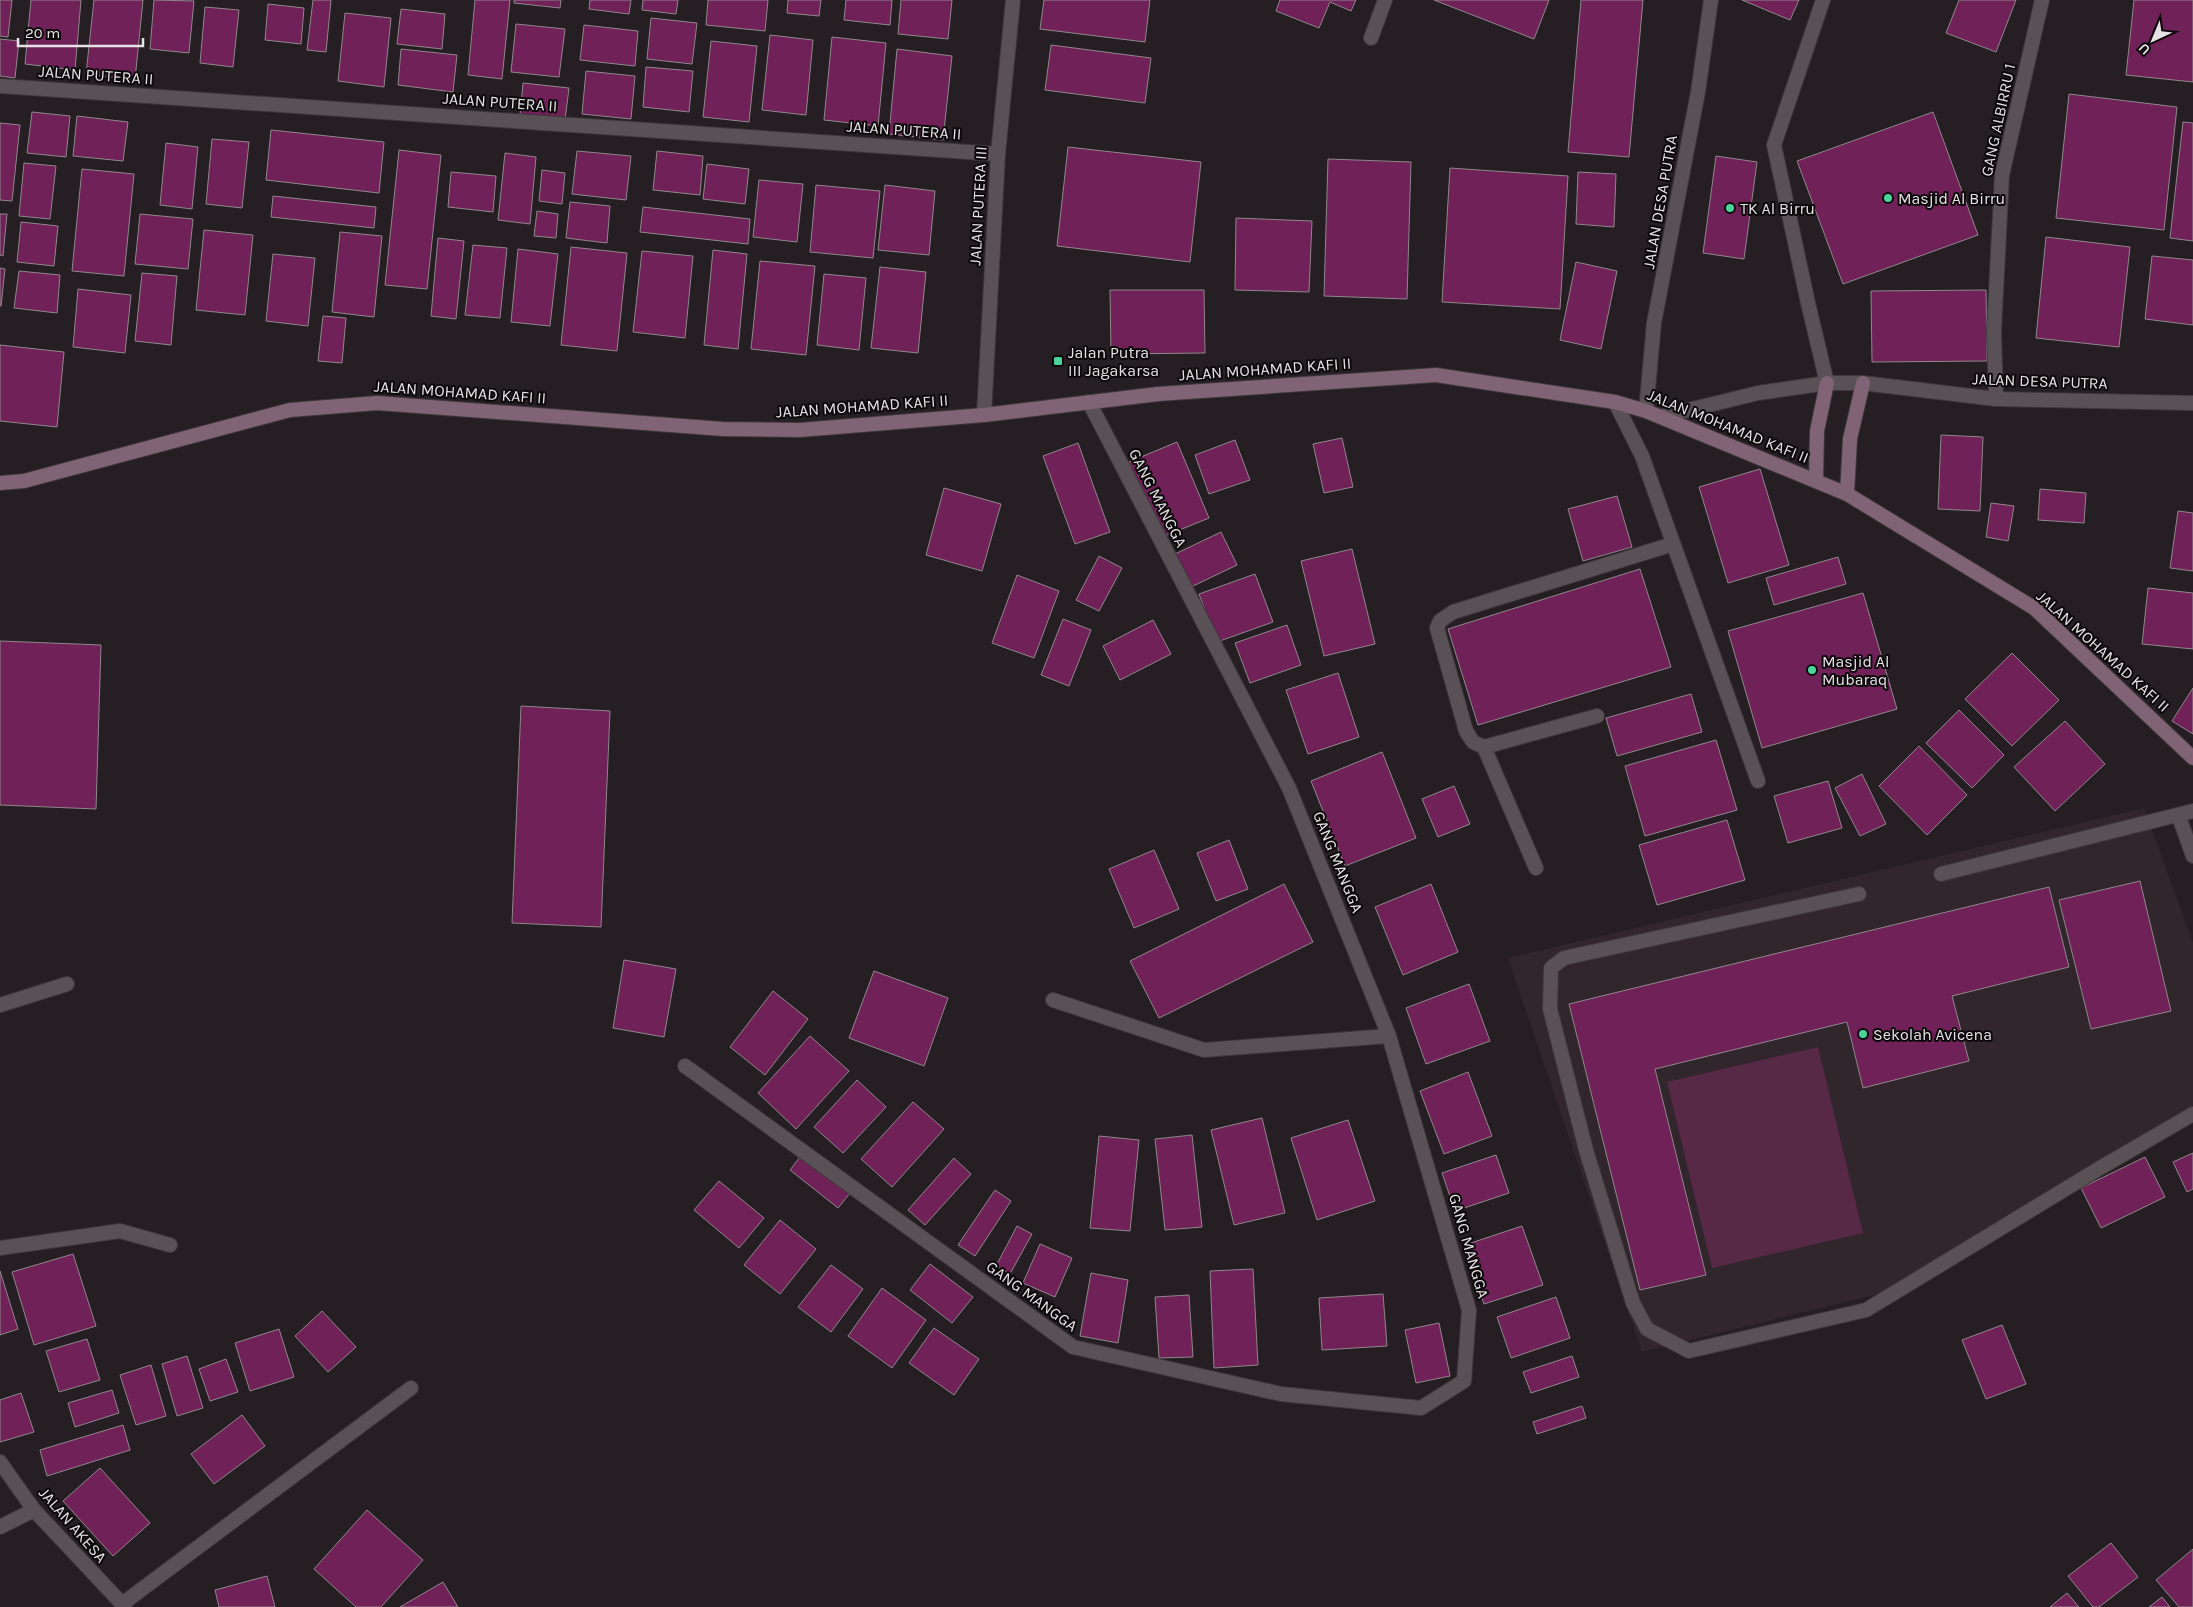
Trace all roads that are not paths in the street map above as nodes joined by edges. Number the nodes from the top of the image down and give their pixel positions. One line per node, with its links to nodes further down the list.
1 (1013, 0): 8 (street, JALAN PUTERA III)
2 (1385, 0): 6 (street)
3 (1711, 0): 15 (street, JALAN DESA PUTRA)
4 (1823, 0): 9 (street)
5 (2042, 0): 11 (street, GANG ALBIRRU 1)
6 (1371, 38)
7 (0, 86): 8 (street, JALAN PUTERA II)
8 (998, 154): 16 (street, JALAN PUTERA III)
9 (1827, 383): 10 (street, JALAN DESA PUTRA); 17 (street, JALAN DESA PUTRA); 18 (main road)
10 (1863, 383): 11 (street, JALAN DESA PUTRA); 20 (main road)
11 (1996, 399): 14 (street, JALAN DESA PUTRA)
12 (1089, 402): 13 (main road, JALAN MOHAMAD KAFI II); 16 (main road, JALAN MOHAMAD KAFI II); 35 (street, GANG MANGGA)
13 (1615, 402): 15 (main road, JALAN MOHAMAD KAFI II); 21 (street)
14 (2193, 403)
15 (1646, 411): 17 (main road, JALAN MOHAMAD KAFI II)
16 (984, 415): 19 (main road, JALAN MOHAMAD KAFI II)
17 (1664, 416): 18 (main road, JALAN MOHAMAD KAFI II)
18 (1816, 480): 20 (main road, JALAN MOHAMAD KAFI II)
19 (0, 482)
20 (1847, 494): 24 (main road, JALAN MOHAMAD KAFI II)
21 (1673, 544): 23 (street); 25 (street)
22 (1597, 716): 23 (street)
23 (1484, 747): 29 (street)
24 (2193, 758)
25 (1758, 780)
26 (2193, 811): 27 (street)
27 (2179, 816): 28 (street); 30 (street)
28 (2193, 856)
29 (1536, 868)
30 (1941, 874)
31 (1859, 894): 37 (street)
32 (67, 984): 34 (street)
33 (1053, 1000): 35 (street)
34 (0, 1005)
35 (1389, 1036): 36 (street, GANG MANGGA)
36 (685, 1066)
37 (2193, 1114)
38 (170, 1244): 39 (street)
39 (0, 1248)
40 (411, 1388): 44 (street)
41 (0, 1462): 42 (street, JALAN AKESA)
42 (34, 1510): 43 (street); 44 (street, JALAN AKESA)
43 (0, 1527)
44 (123, 1605)

